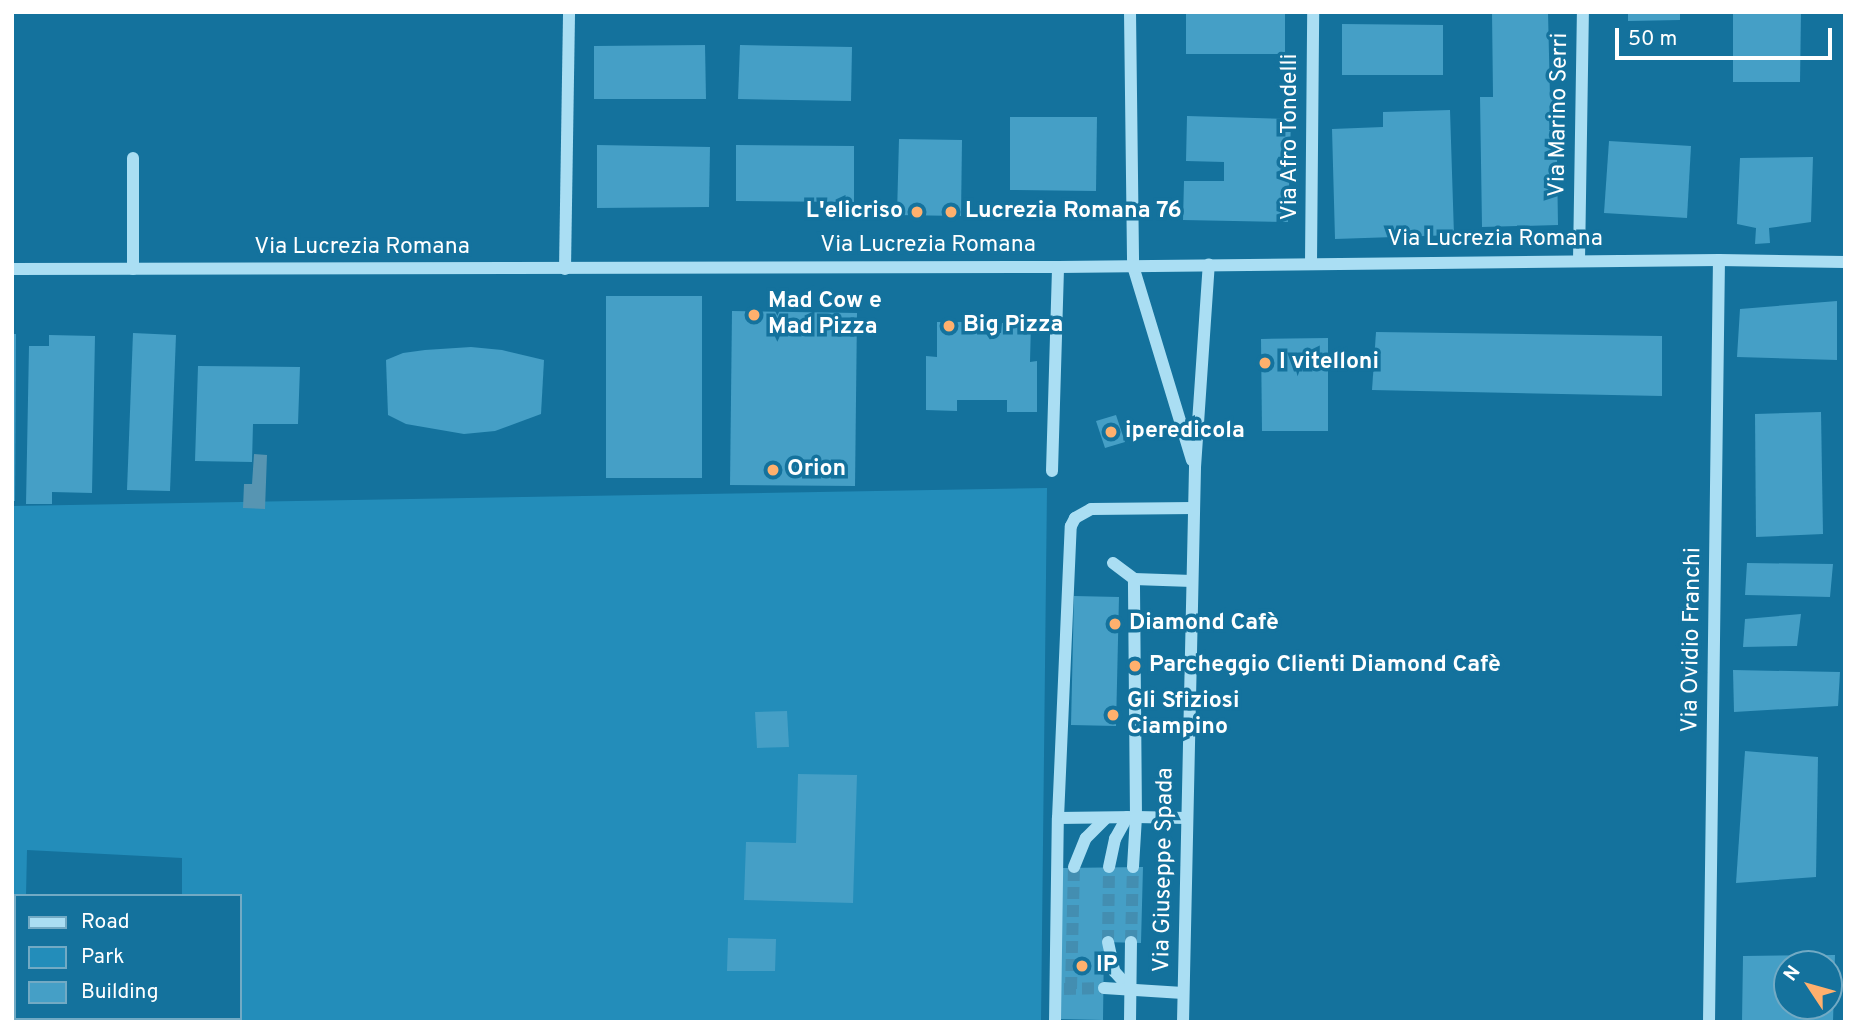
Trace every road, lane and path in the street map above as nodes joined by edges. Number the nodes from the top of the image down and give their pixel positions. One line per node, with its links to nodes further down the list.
1 (569, 12): 15 (street)
2 (1129, 12): 11 (street, Via Giuseppe Spada)
3 (1313, 12): 9 (street, Via Afro Tondelli)
4 (1583, 12): 7 (street, Via Marino Serri)
5 (133, 158): 14 (street)
6 (1719, 260): 7 (street, Via Lucrezia Romana); 8 (street, Via Lucrezia Romana); 37 (street, Via Ovidio Franchi)
7 (1579, 261): 9 (street, Via Lucrezia Romana)
8 (1845, 262)
9 (1311, 263): 10 (street, Via Lucrezia Romana)
10 (1209, 264): 11 (street, Via Lucrezia Romana); 16 (street, Via Giuseppe Spada)
11 (1133, 266): 12 (street, Via Lucrezia Romana); 16 (street, Via Giuseppe Spada)
12 (1058, 267): 15 (street, Via Lucrezia Romana); 17 (street)
13 (12, 269): 14 (street, Via Lucrezia Romana)
14 (133, 269): 15 (street, Via Lucrezia Romana)
15 (565, 269)
16 (1195, 467): 18 (street, Via Giuseppe Spada)
17 (1052, 471)
18 (1194, 508): 21 (street, Via Giuseppe Spada); 23 (street)
19 (1112, 563): 20 (street)
20 (1134, 579): 21 (street); 22 (street)
21 (1192, 581): 25 (street, Via Giuseppe Spada)
22 (1131, 817): 24 (street); 25 (street); 27 (street); 28 (street)
23 (1058, 818): 24 (street); 34 (street)
24 (1106, 818): 26 (street)
25 (1187, 818): 33 (street, Via Giuseppe Spada)
26 (1074, 867)
27 (1109, 867)
28 (1133, 867)
29 (1131, 942): 32 (street)
30 (1108, 943): 32 (street)
31 (1104, 988): 32 (street)
32 (1130, 989): 33 (street); 35 (street)
33 (1183, 993): 36 (street, Via Giuseppe Spada)
34 (1055, 1022)
35 (1130, 1022)
36 (1182, 1022)
37 (1709, 1022)

